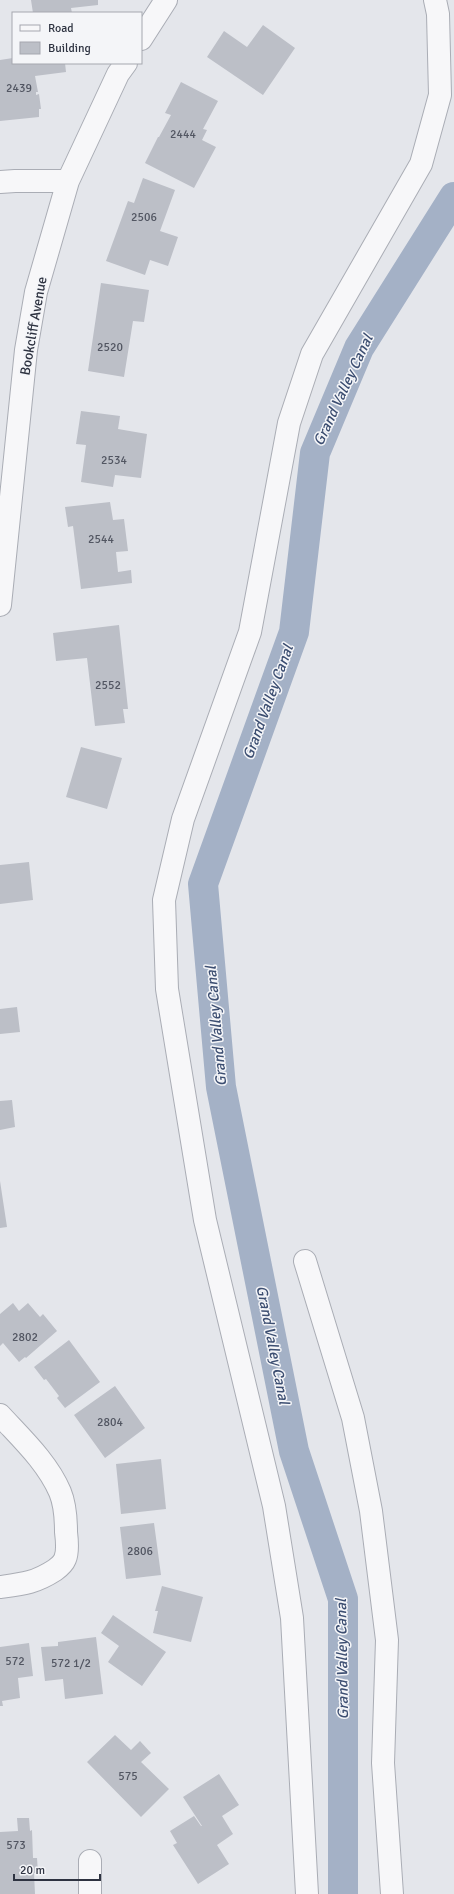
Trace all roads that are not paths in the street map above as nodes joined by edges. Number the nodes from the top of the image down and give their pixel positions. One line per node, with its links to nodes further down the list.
1 (166, 0): 3 (street)
2 (436, 0): 13 (street)
3 (142, 37)
4 (125, 64): 5 (street, Bookcliff Avenue)
5 (68, 181): 6 (street); 7 (street, Bookcliff Avenue)
6 (0, 182)
7 (0, 604)
8 (305, 1261): 14 (street)
9 (0, 1415): 10 (street)
10 (0, 1587)
11 (90, 1861): 12 (street)
12 (90, 1894)
13 (307, 1894)
14 (392, 1894)

